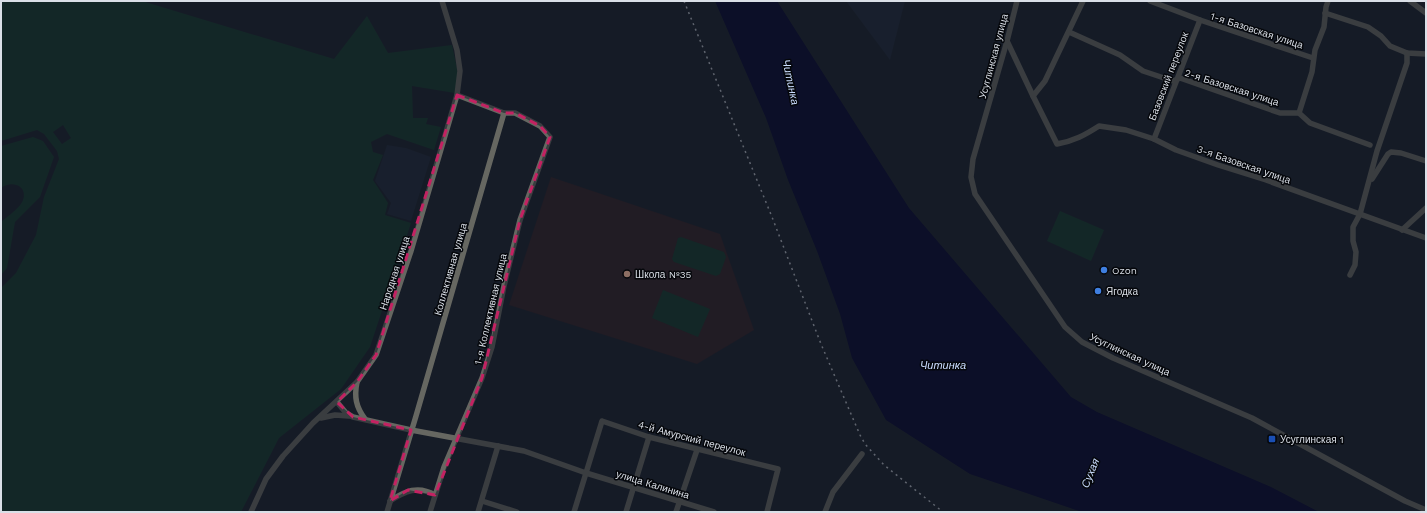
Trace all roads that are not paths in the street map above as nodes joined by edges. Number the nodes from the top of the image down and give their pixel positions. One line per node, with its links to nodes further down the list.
1 (442, 1): 16 (street, Народная улица)
2 (1017, 1): 11 (street, Усуглинская улица)
3 (1084, 1): 10 (street)
4 (1150, 1): 9 (street, 1-я Базовская улица)
5 (1328, 1): 7 (street)
6 (1410, 1): 8 (street)
7 (1325, 13): 12 (street); 14 (street)
8 (1426, 13)
9 (1200, 20): 14 (street, 1-я Базовская улица); 15 (street, Базовский переулок)
10 (1069, 32): 15 (street, 2-я Базовская улица); 17 (street)
11 (1007, 41): 17 (street); 46 (street, Усуглинская улица)
12 (1407, 53): 13 (street); 23 (street)
13 (1426, 54)
14 (1313, 58): 19 (street)
15 (1176, 80): 19 (street, 2-я Базовская улица); 20 (street, Базовский переулок)
16 (457, 95): 18 (street); 29 (street, Народная улица)
17 (1033, 96): 20 (street, 3-я Базовская улица)
18 (504, 113): 34 (street, Коллективная улица); 36 (street, 1-я Коллективная улица)
19 (1299, 113): 21 (street)
20 (1154, 139): 25 (street, 3-я Базовская улица)
21 (1370, 145)
22 (1426, 161): 23 (street)
23 (1370, 182): 25 (street)
24 (1426, 208): 26 (street)
25 (1360, 214): 26 (street, 3-я Базовская улица); 28 (street)
26 (1402, 230): 27 (street, 3-я Базовская улица)
27 (1426, 238)
28 (1350, 275)
29 (357, 382): 30 (street, Народная улица); 32 (street)
30 (337, 402): 31 (street); 33 (street, Народная улица)
31 (353, 417): 32 (street); 33 (street)
32 (365, 419): 34 (street)
33 (316, 420): 47 (street, Народная улица)
34 (411, 430): 36 (street); 43 (street, Коллективная улица)
35 (649, 438): 38 (street, 4-й Амурский переулок); 40 (street, 4-й Амурский переулок); 41 (street)
36 (457, 439): 37 (street, улица Калинина); 42 (street, 1-я Коллективная улица)
37 (498, 446): 40 (street, улица Калинина); 44 (street)
38 (697, 450): 45 (street); 56 (street, 4-й Амурский переулок)
39 (862, 454): 57 (street)
40 (586, 473): 41 (street, улица Калинина); 52 (street)
41 (633, 487): 45 (street, улица Калинина); 53 (street)
42 (435, 495): 43 (street); 49 (street, 1-я Коллективная улица)
43 (390, 501): 48 (street, Коллективная улица)
44 (482, 501): 50 (street); 51 (street)
45 (679, 501): 54 (street); 55 (street, улица Калинина)
46 (1426, 510)
47 (251, 512)
48 (386, 512)
49 (430, 512)
50 (478, 512)
51 (517, 512)
52 (574, 512)
53 (626, 512)
54 (676, 512)
55 (714, 512)
56 (767, 512)
57 (825, 512)

